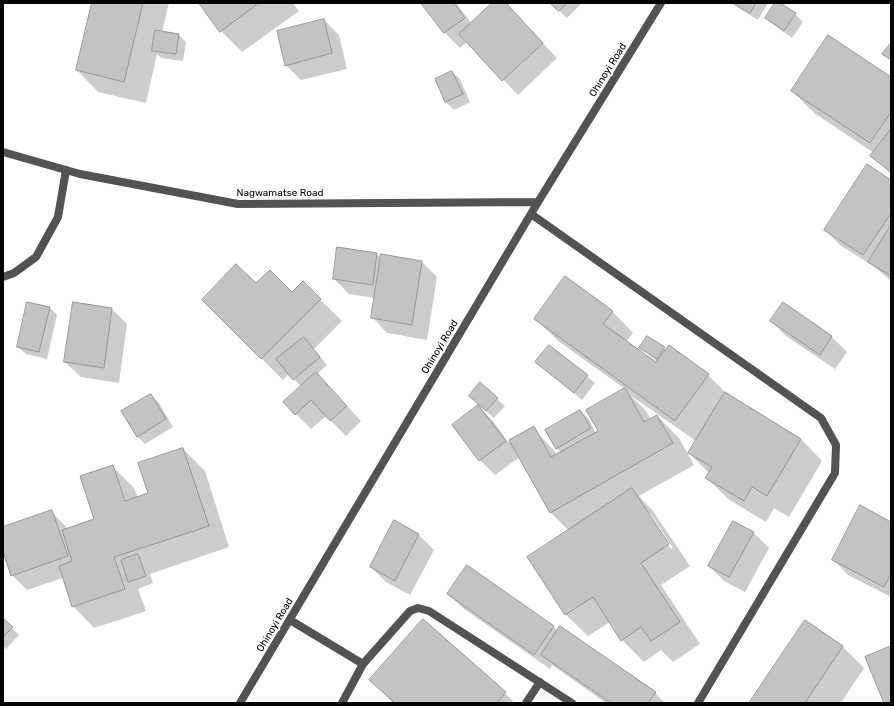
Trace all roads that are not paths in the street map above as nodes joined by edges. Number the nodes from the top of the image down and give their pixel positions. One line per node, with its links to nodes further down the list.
1 (661, 3): 4 (street, Ohinoyi Road)
2 (3, 152): 3 (street, Nagwamatse Road)
3 (66, 170): 4 (street, Nagwamatse Road); 6 (street)
4 (538, 202): 5 (street, Ohinoyi Road)
5 (531, 214): 7 (street, Ohinoyi Road); 14 (street)
6 (3, 277)
7 (290, 620): 8 (street); 10 (street, Ohinoyi Road)
8 (363, 664): 9 (street); 11 (street)
9 (540, 682): 12 (street); 13 (street)
10 (240, 703)
11 (342, 703)
12 (526, 703)
13 (572, 703)
14 (698, 703)

